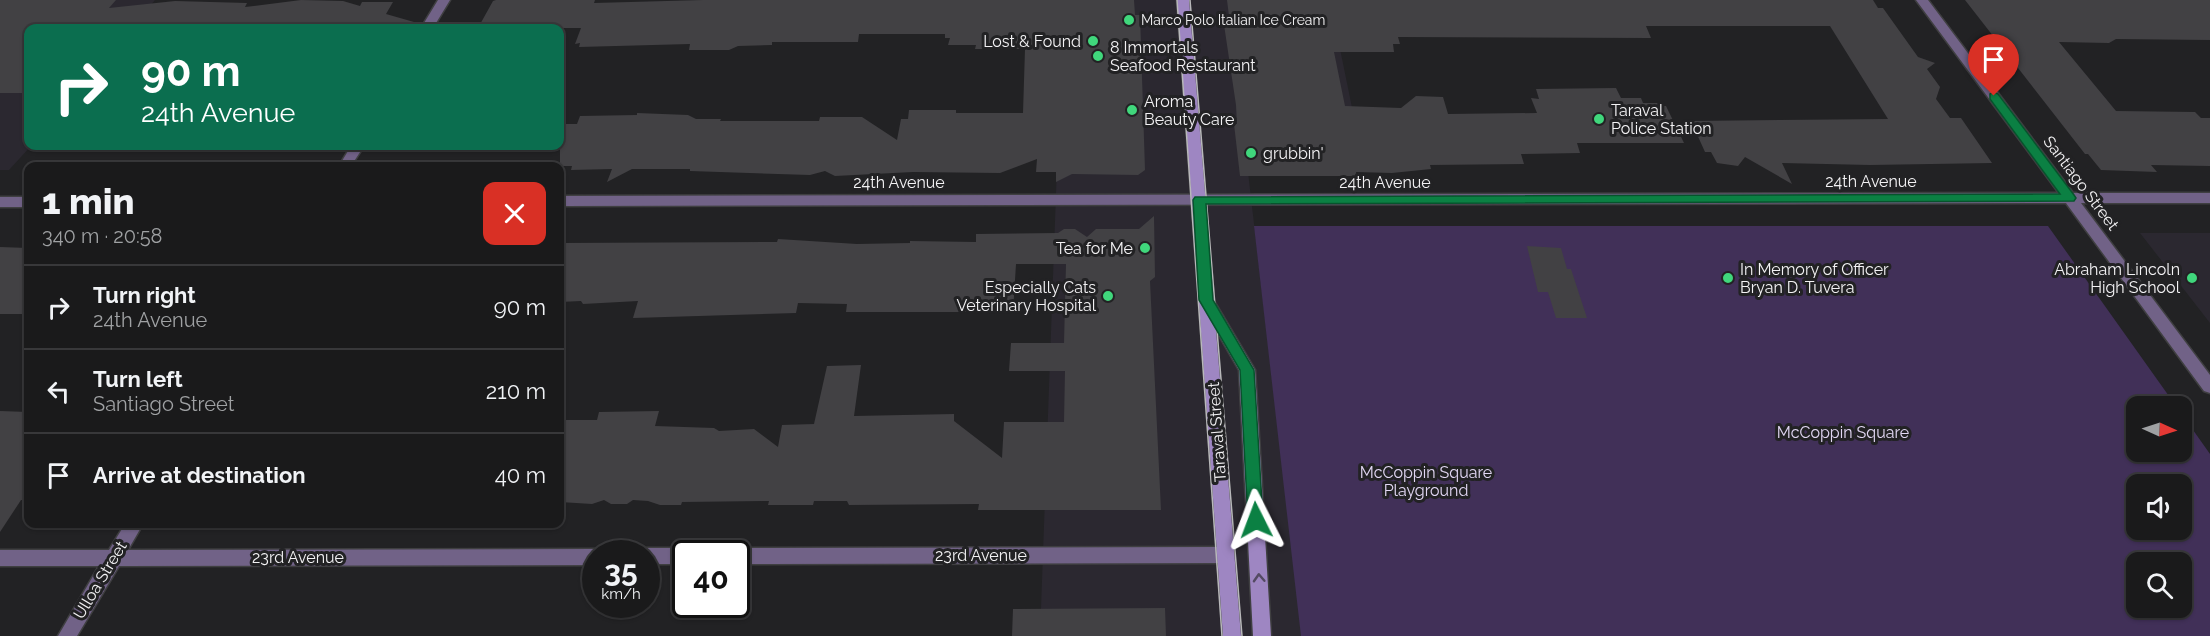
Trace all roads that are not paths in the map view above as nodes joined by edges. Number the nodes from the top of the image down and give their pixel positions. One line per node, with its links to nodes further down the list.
1 (444, 0): 4 (street)
2 (1183, 0): 7 (street, Taraval Street)
3 (1922, 0): 5 (street, Santiago Street)
4 (429, 24)
5 (2070, 198): 6 (street, 24th Avenue); 7 (street, 24th Avenue); 12 (street, Santiago Street)
6 (2210, 198)
7 (1199, 200): 8 (street, 24th Avenue); 11 (street, Taraval Street)
8 (564, 201)
9 (0, 202): 10 (street)
10 (24, 202)
11 (1206, 300): 14 (street, Taraval Street); 21 (street, Taraval Street, one-way to 11)
12 (2210, 387)
13 (132, 528): 18 (street, Ulloa Street)
14 (1225, 555): 16 (street, 23rd Avenue); 20 (street, Taraval Street)
15 (582, 556): 18 (street, 23rd Avenue)
16 (750, 556)
17 (0, 558): 18 (street, 23rd Avenue)
18 (113, 558): 19 (street, Ulloa Street)
19 (67, 636)
20 (1232, 636)
21 (1262, 636)

